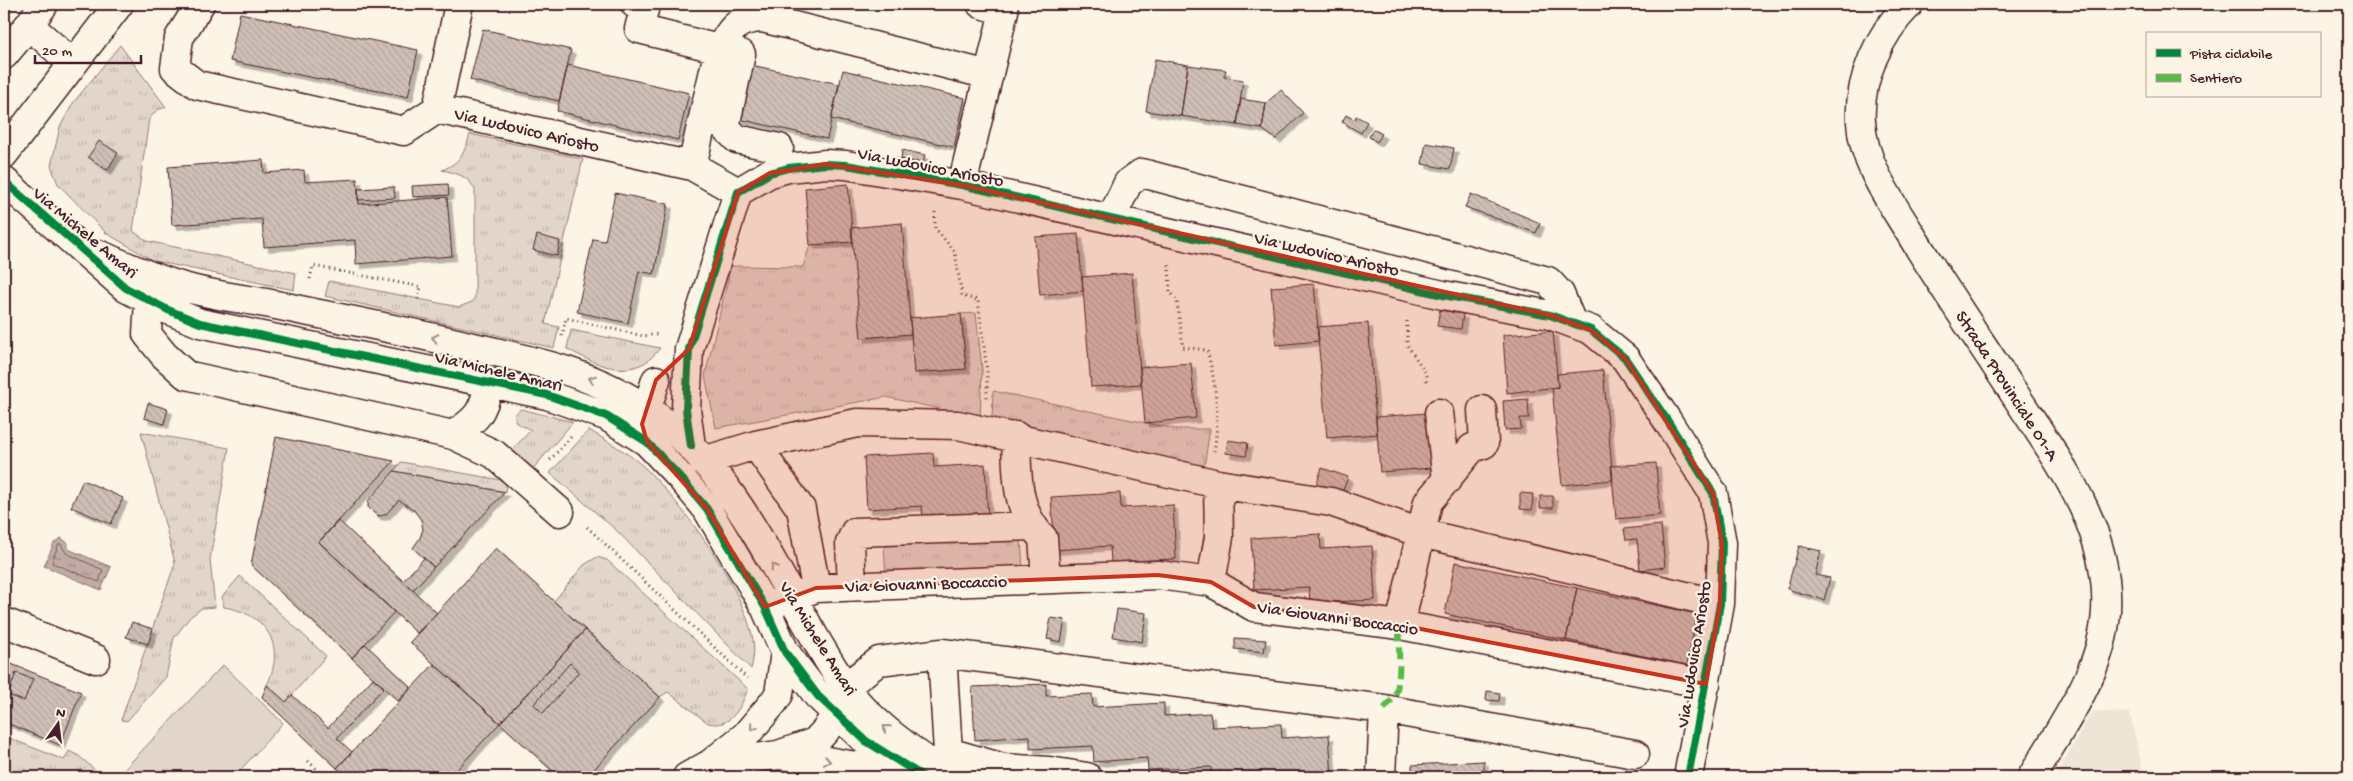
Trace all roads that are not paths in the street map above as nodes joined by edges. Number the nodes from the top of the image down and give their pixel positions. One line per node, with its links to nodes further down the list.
1 (119, 4): 10 (street)
2 (200, 4): 12 (street, Via Ludovico Ariosto)
3 (459, 4): 12 (street)
4 (635, 4): 8 (street)
5 (981, 4): 11 (street)
6 (1909, 4): 59 (street, Strada Provinciale 01-A)
7 (36, 14): 9 (street); 10 (street)
8 (719, 49): 11 (street); 13 (street); 15 (street)
9 (4, 55)
10 (74, 64): 14 (street)
11 (988, 75): 17 (street)
12 (437, 109): 15 (street, Via Ludovico Ariosto)
13 (779, 148)
14 (4, 154)
15 (692, 166): 18 (street, Via Ludovico Ariosto)
16 (4, 181): 20 (street, Via Michele Amari)
17 (962, 185): 18 (street, Via Ludovico Ariosto); 19 (street, Via Ludovico Ariosto)
18 (738, 192): 23 (street)
19 (1111, 219): 22 (street, Via Ludovico Ariosto); 22 (street)
20 (76, 244): 21 (street, Via Michele Amari); 25 (street, Via Michele Amari, one-way to 20)
21 (150, 300): 24 (street, Via Michele Amari); 28 (street)
22 (1572, 323): 42 (street, Via Ludovico Ariosto)
23 (689, 350): 25 (street); 30 (street)
24 (490, 383): 28 (street); 31 (street, Via Michele Amari)
25 (636, 402): 30 (street, Via Michele Amari); 31 (street)
26 (1482, 410): 33 (street)
27 (1438, 413): 33 (street)
28 (453, 435): 35 (street)
29 (1016, 436): 32 (street); 34 (street); 36 (street)
30 (688, 437): 31 (street); 32 (street); 41 (street, Via Michele Amari, one-way to 30)
31 (646, 442): 43 (street, Via Michele Amari)
32 (756, 446): 41 (street)
33 (1446, 480): 37 (street)
34 (1213, 483): 37 (street); 39 (street)
35 (560, 512)
36 (1031, 526): 38 (street); 40 (street)
37 (1421, 532): 42 (street); 45 (street)
38 (1046, 579): 39 (street, Via Giovanni Boccaccio); 40 (street, Via Giovanni Boccaccio)
39 (1211, 582): 45 (street, Via Giovanni Boccaccio)
40 (852, 586): 41 (street, Via Giovanni Boccaccio)
41 (804, 592): 43 (street, Via Giovanni Boccaccio); 51 (street, Via Michele Amari)
42 (1720, 604): 49 (street, Via Ludovico Ariosto)
43 (765, 607): 46 (street, Via Michele Amari)
44 (4, 622): 48 (street)
45 (1400, 625): 49 (street, Via Giovanni Boccaccio)
46 (785, 652): 50 (street, Via Michele Amari); 52 (street)
47 (942, 653): 51 (street); 53 (street); 58 (street)
48 (96, 659)
49 (1706, 684): 62 (street, Via Ludovico Ariosto)
50 (809, 685): 51 (street); 52 (street); 54 (street, Via Michele Amari)
51 (844, 687): 54 (street); 58 (street, Via Michele Amari, one-way to 51)
52 (776, 699): 57 (street, one-way to 57)
53 (1384, 709): 55 (street); 61 (street)
54 (836, 713): 56 (street); 58 (street, Via Michele Amari)
55 (1635, 754)
56 (778, 755): 57 (street); 58 (street, one-way to 58)
57 (698, 771)
58 (936, 771): 60 (street)
59 (2036, 775)
60 (1087, 777)
61 (1382, 777)
62 (1688, 777)

